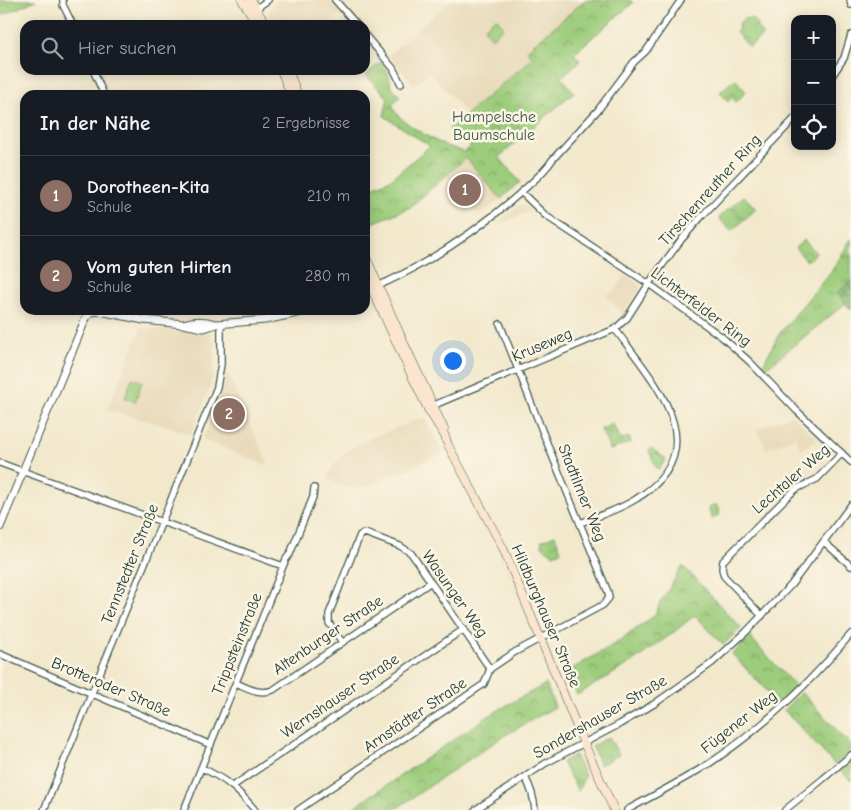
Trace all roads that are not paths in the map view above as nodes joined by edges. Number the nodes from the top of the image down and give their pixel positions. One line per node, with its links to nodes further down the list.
1 (63, 0): 10 (street)
2 (242, 0): 9 (main road)
3 (251, 0): 9 (main road)
4 (268, 0): 9 (street)
5 (335, 0): 13 (street)
6 (681, 0): 25 (street)
7 (850, 0): 8 (street)
8 (851, 5)
9 (253, 11): 11 (main road); 12 (main road)
10 (71, 20)
11 (256, 20)
12 (261, 20)
13 (352, 20)
14 (851, 35): 16 (street)
15 (370, 41): 20 (street)
16 (836, 70)
17 (95, 75): 21 (street)
18 (282, 75): 22 (main road)
19 (290, 75): 23 (main road)
20 (401, 84)
21 (102, 90)
22 (289, 90)
23 (296, 90)
24 (791, 122): 26 (street, Tirschenreuther Ring)
25 (521, 192): 26 (street, Lichterfelder Ring); 27 (street)
26 (649, 284): 33 (street, Kruseweg); 36 (street, Lichterfelder Ring)
27 (372, 289): 35 (main road, Hildburghauser Straße)
28 (88, 315): 39 (street)
29 (120, 315): 31 (street)
30 (288, 315): 31 (street)
31 (218, 324): 42 (street, Tennstedter Straße)
32 (500, 324): 34 (street, Stadtilmer Weg)
33 (616, 329): 34 (street, Kruseweg); 43 (street)
34 (518, 370): 35 (street, Kruseweg); 43 (street, Stadtilmer Weg)
35 (431, 408): 52 (main road, Hildburghauser Straße)
36 (842, 453): 37 (street, Lichterfelder Ring); 49 (street, Lechtaler Weg)
37 (851, 462)
38 (0, 463): 39 (street)
39 (23, 471): 42 (street); 44 (street)
40 (314, 488): 46 (street, Trippsteinstraße)
41 (851, 505): 45 (street, Sondershauser Straße)
42 (162, 522): 46 (street); 57 (street, Tennstedter Straße)
43 (580, 523): 52 (street, Stadtilmer Weg)
44 (0, 527)
45 (824, 542): 47 (street); 49 (street, Sondershauser Straße)
46 (284, 566): 56 (street, Trippsteinstraße)
47 (851, 566)
48 (432, 582): 50 (street, Wasunger Weg); 53 (street, Altenburger Straße); 53 (street, Wasunger Weg)
49 (762, 616): 58 (street, Sondershauser Straße)
50 (464, 630): 55 (street, Wasunger Weg); 63 (street, Wernshauser Straße)
51 (851, 634): 71 (street, Fügener Weg)
52 (541, 639): 55 (street, Arnstädter Straße); 58 (main road, Hildburghauser Straße)
53 (342, 642): 56 (street, Altenburger Straße)
54 (0, 654): 57 (street, Brotteroder Straße)
55 (490, 669): 67 (street, Arnstädter Straße)
56 (236, 683): 59 (street, Trippsteinstraße)
57 (91, 694): 59 (street, Brotteroder Straße); 64 (street, Tennstedter Straße)
58 (584, 744): 62 (street, Sondershauser Straße); 70 (main road, Hildburghauser Straße)
59 (211, 745): 61 (street, Trippsteinstraße)
60 (851, 755): 72 (street)
61 (202, 768): 63 (street); 65 (street, Trippsteinstraße)
62 (525, 777): 68 (street, Sondershauser Straße); 69 (street)
63 (233, 786): 66 (street)
64 (44, 810)
65 (184, 810)
66 (255, 810)
67 (298, 810)
68 (475, 810)
69 (535, 810)
70 (614, 810)
71 (627, 810)
72 (785, 810)

